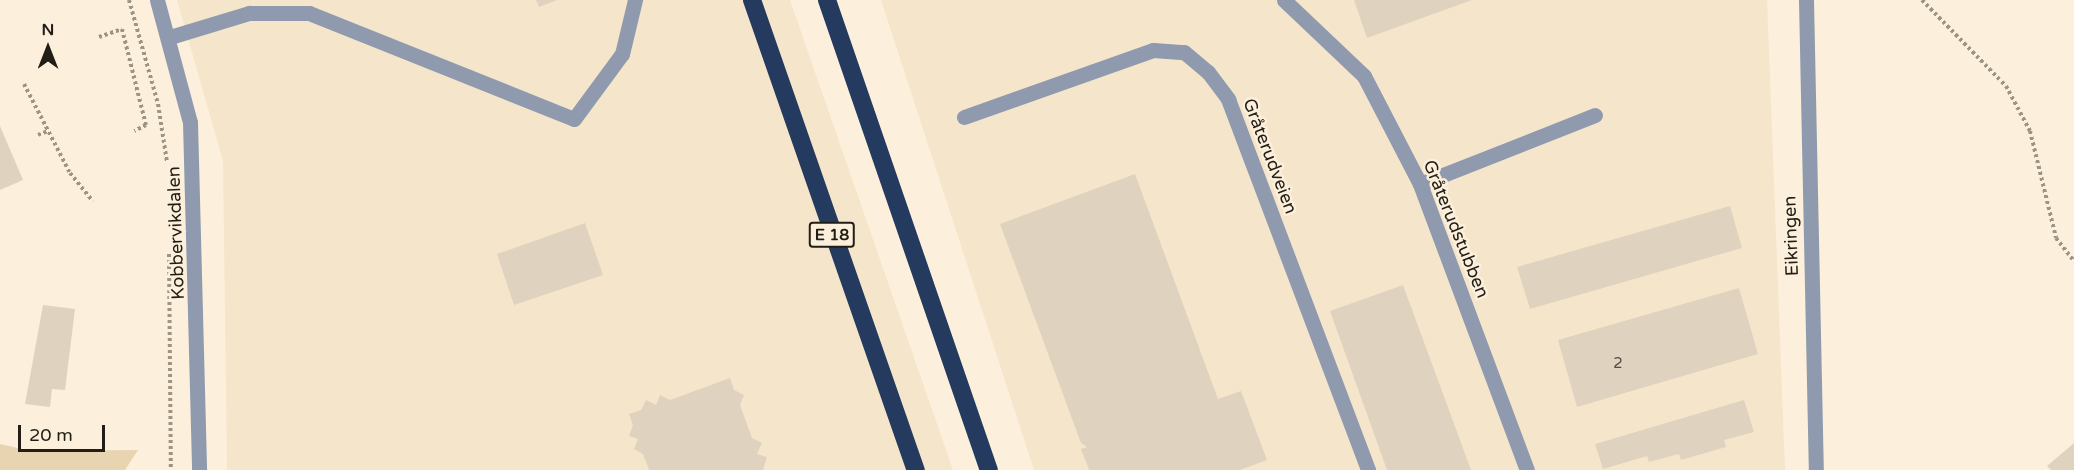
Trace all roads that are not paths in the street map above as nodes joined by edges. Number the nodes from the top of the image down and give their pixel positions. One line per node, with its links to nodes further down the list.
1 (157, 0): 7 (street, Kobbervikdalen)
2 (634, 0): 7 (street)
3 (752, 0): 12 (highway, E 18)
4 (827, 0): 13 (highway)
5 (1284, 0): 10 (street, Gråterudstubben)
6 (1806, 0): 16 (street, Eikringen)
7 (170, 37): 11 (street, Kobbervikdalen)
8 (1595, 115): 10 (street)
9 (964, 117): 14 (street, Gråterudveien)
10 (1420, 184): 15 (street, Gråterudstubben)
11 (199, 470)
12 (916, 470)
13 (989, 470)
14 (1368, 470)
15 (1527, 470)
16 (1816, 470)

